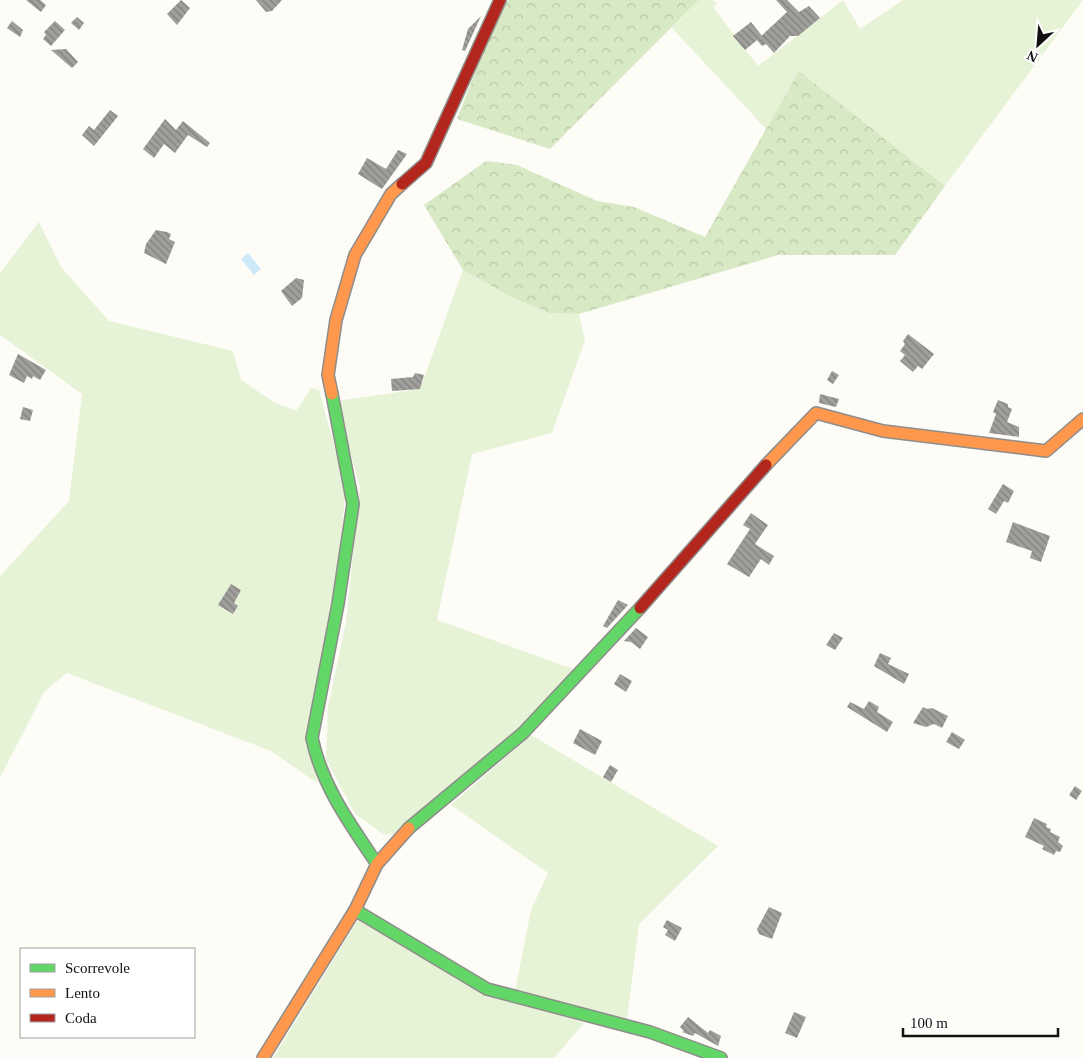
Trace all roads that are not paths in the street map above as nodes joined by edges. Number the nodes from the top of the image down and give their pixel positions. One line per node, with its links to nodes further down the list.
1 (500, 0): 3 (street)
2 (1083, 419): 3 (street)
3 (377, 864): 4 (street)
4 (355, 910): 5 (street); 6 (street)
5 (263, 1058)
6 (721, 1058)

